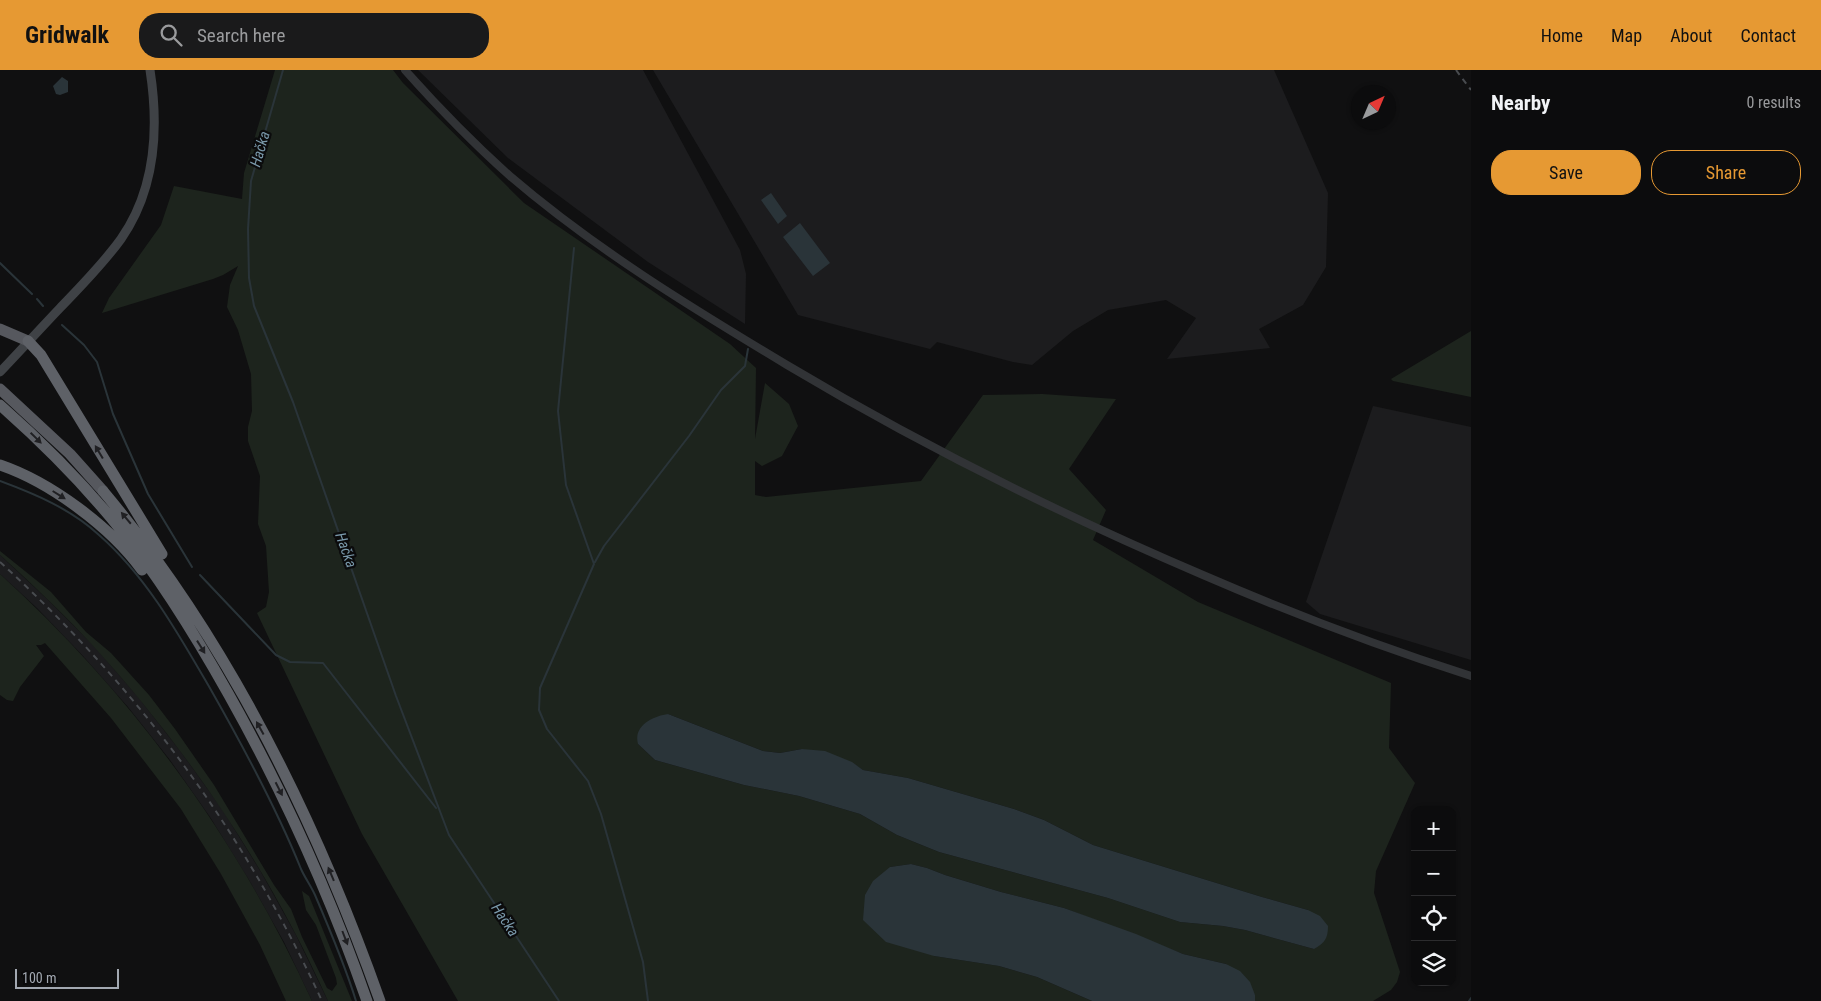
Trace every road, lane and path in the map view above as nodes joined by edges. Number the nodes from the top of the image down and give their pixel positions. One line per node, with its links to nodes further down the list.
1 (150, 70): 4 (main road)
2 (405, 70): 11 (street)
3 (0, 329): 4 (highway)
4 (28, 341): 5 (main road); 9 (highway, one-way to 4)
5 (0, 372)
6 (0, 389): 9 (highway, one-way to 6)
7 (0, 405): 10 (highway, one-way to 10)
8 (0, 465): 10 (highway, one-way to 10)
9 (194, 614): 13 (highway, one-way to 9)
10 (184, 621): 12 (highway, one-way to 12)
11 (1471, 676)
12 (368, 1001)
13 (380, 1001)

